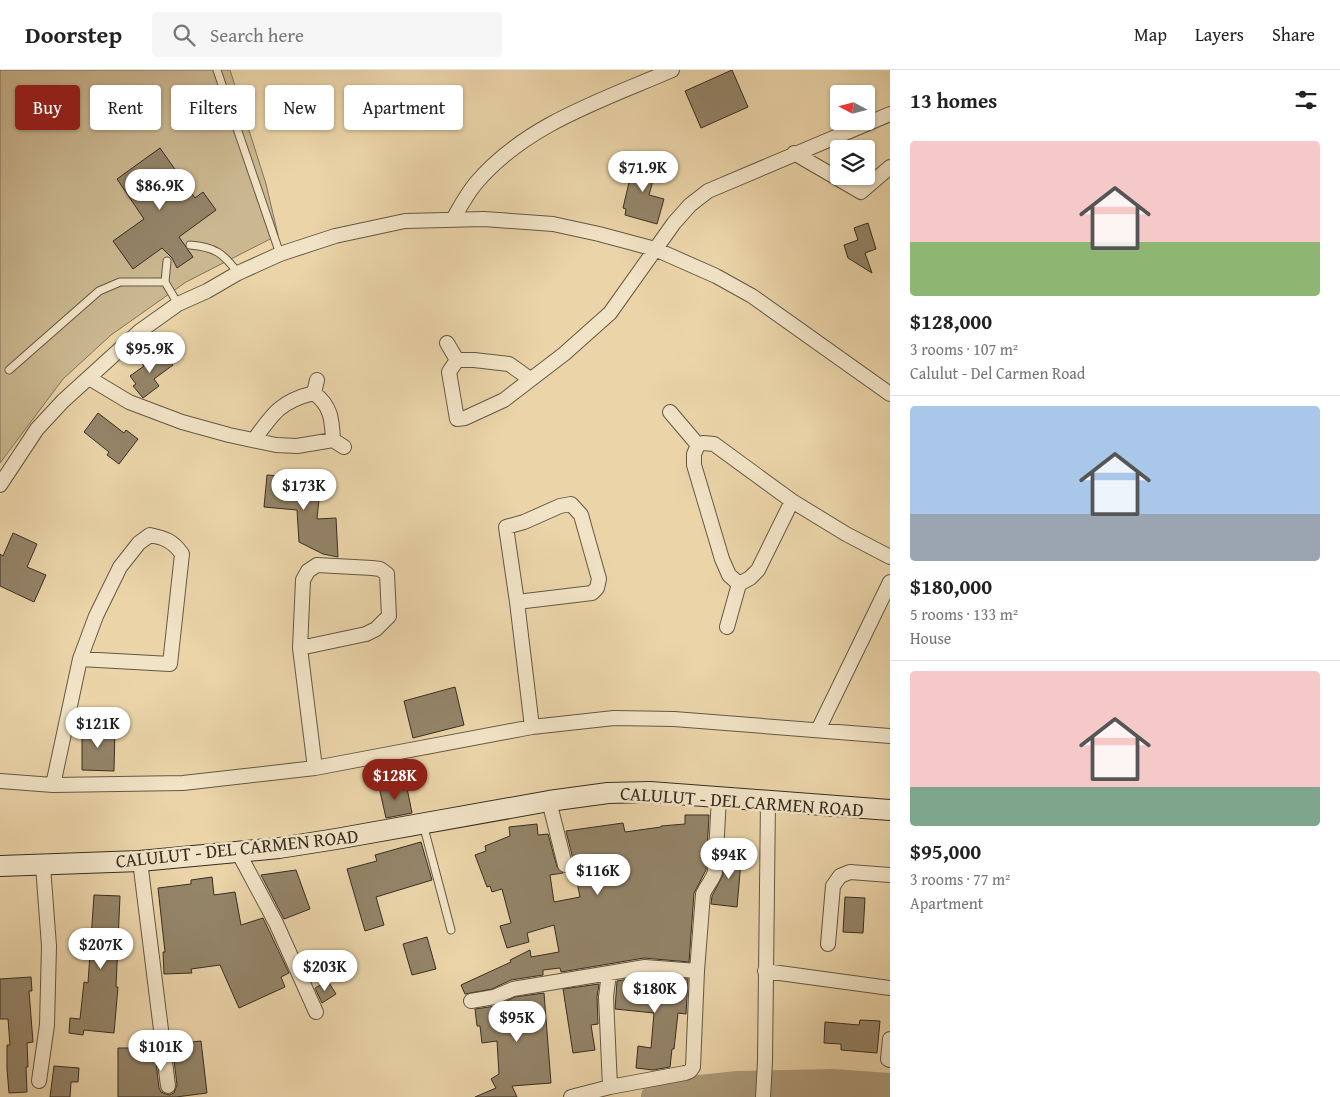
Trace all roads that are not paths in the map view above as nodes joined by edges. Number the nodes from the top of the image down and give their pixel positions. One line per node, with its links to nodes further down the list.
1 (217, 70): 9 (lane)
2 (672, 70): 6 (street)
3 (890, 114): 4 (street)
4 (794, 153): 5 (street); 8 (street)
5 (890, 168)
6 (453, 218): 8 (street); 9 (street)
7 (190, 245): 11 (lane)
8 (655, 250): 18 (street); 19 (street)
9 (280, 254): 11 (street)
10 (167, 261): 12 (lane)
11 (238, 273): 13 (street)
12 (165, 282): 13 (lane); 16 (lane)
13 (178, 304): 17 (street)
14 (447, 343): 15 (street)
15 (457, 360): 18 (street); 18 (street)
16 (9, 370)
17 (89, 378): 21 (street); 23 (street)
18 (530, 379)
19 (890, 394)
20 (670, 412): 22 (street)
21 (254, 440): 21 (street)
22 (698, 445): 24 (street); 27 (street)
23 (0, 485)
24 (792, 501): 25 (street); 27 (street)
25 (890, 557)
26 (890, 582): 33 (street)
27 (739, 584): 29 (street)
28 (517, 602): 28 (street); 32 (street)
29 (727, 627)
30 (300, 648): 30 (street); 35 (street)
31 (80, 660): 31 (street); 37 (street)
32 (532, 727): 33 (street); 35 (street)
33 (818, 730): 34 (street)
34 (890, 736)
35 (315, 768): 37 (street)
36 (0, 781): 37 (street)
37 (53, 785)
38 (719, 797): 39 (main road, CALULUT - DEL CARMEN ROAD); 40 (main road, CALULUT - DEL CARMEN ROAD); 51 (street)
39 (768, 800): 41 (main road, CALULUT - DEL CARMEN ROAD); 52 (street)
40 (549, 801): 42 (main road, CALULUT - DEL CARMEN ROAD); 45 (street)
41 (890, 810)
42 (423, 824): 43 (main road, CALULUT - DEL CARMEN ROAD); 49 (lane)
43 (238, 852): 44 (main road, CALULUT - DEL CARMEN ROAD); 56 (street)
44 (140, 861): 47 (main road, CALULUT - DEL CARMEN ROAD); 60 (street)
45 (565, 864)
46 (0, 866): 47 (main road, CALULUT - DEL CARMEN ROAD)
47 (43, 866): 59 (street)
48 (890, 875): 50 (street)
49 (451, 930)
50 (828, 944)
51 (697, 971): 53 (street); 61 (street)
52 (765, 971): 54 (street); 63 (street)
53 (610, 973): 55 (street); 61 (street)
54 (890, 988)
55 (471, 1001)
56 (316, 1012)
57 (890, 1039): 58 (street)
58 (890, 1060)
59 (38, 1081)
60 (168, 1086)
61 (610, 1088): 62 (street)
62 (571, 1097)
63 (763, 1097)

